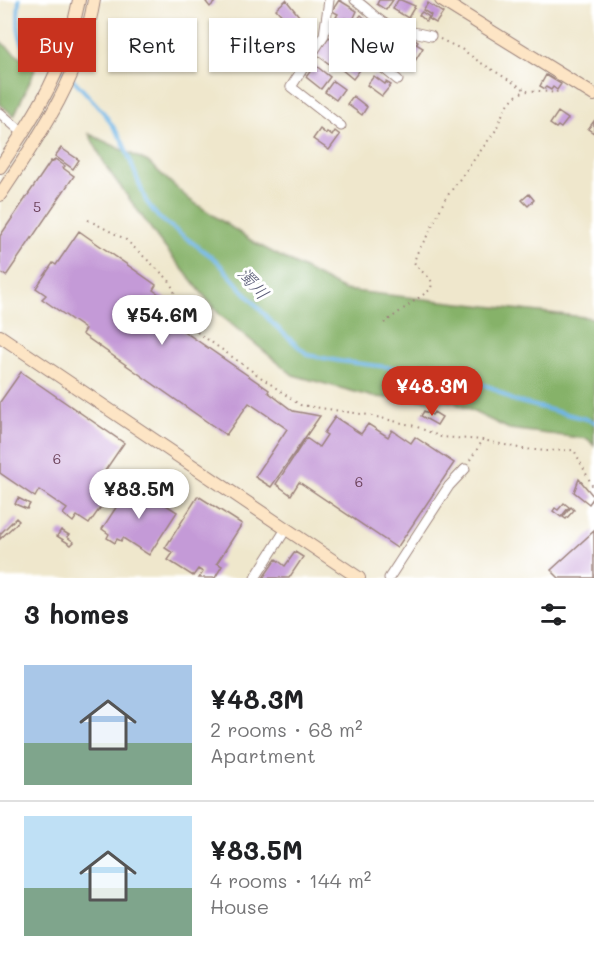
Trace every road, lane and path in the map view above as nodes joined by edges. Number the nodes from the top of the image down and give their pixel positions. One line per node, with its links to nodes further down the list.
1 (79, 0): 14 (street)
2 (94, 0): 16 (street)
3 (329, 0): 6 (street)
4 (355, 0): 7 (street)
5 (441, 0): 8 (street)
6 (327, 23): 9 (street); 13 (street)
7 (431, 36): 10 (path)
8 (566, 78): 10 (path); 11 (street)
9 (399, 80)
10 (527, 91): 18 (path)
11 (594, 95)
12 (0, 113): 14 (street)
13 (341, 126)
14 (23, 133): 15 (street)
15 (0, 167)
16 (0, 195)
17 (88, 220): 20 (path)
18 (384, 322)
19 (0, 336): 23 (street)
20 (483, 440): 21 (path); 22 (path)
21 (465, 469): 26 (street)
22 (594, 489)
23 (286, 529): 24 (street); 25 (street)
24 (255, 578)
25 (359, 578)
26 (389, 578)

